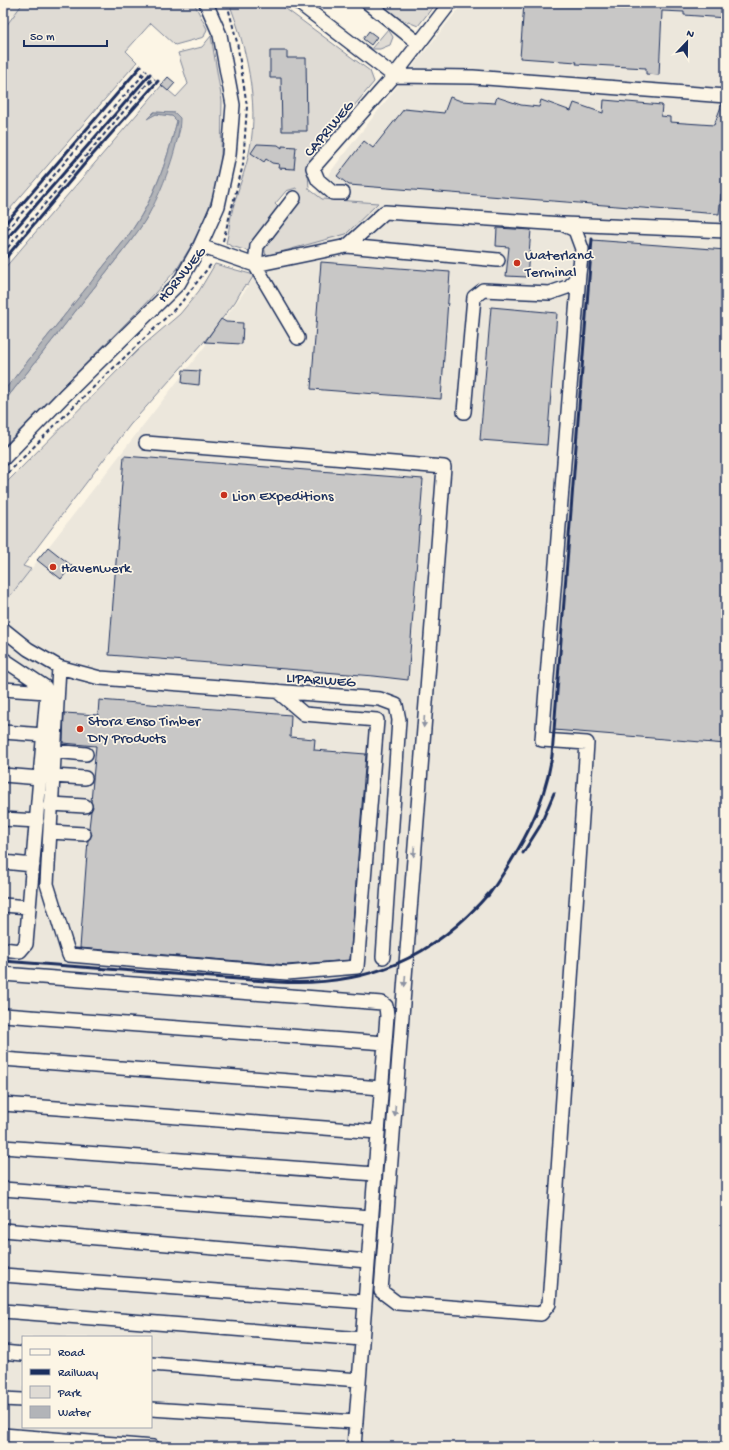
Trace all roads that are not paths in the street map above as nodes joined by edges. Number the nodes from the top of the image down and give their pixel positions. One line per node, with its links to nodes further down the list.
1 (206, 3): 12 (street, HORNWEG)
2 (299, 3): 6 (street)
3 (368, 3): 5 (street)
4 (450, 3): 5 (street, CAPRIWEG)
5 (418, 43): 6 (street, CAPRIWEG)
6 (394, 76): 7 (street); 8 (street, CAPRIWEG)
7 (726, 96)
8 (344, 193)
9 (294, 198): 15 (street)
10 (562, 224): 11 (street); 13 (street); 16 (street)
11 (726, 231)
12 (200, 246): 15 (street); 20 (street, HORNWEG)
13 (347, 246): 14 (street); 15 (street)
14 (498, 260)
15 (255, 265): 17 (street)
16 (579, 274): 18 (street); 19 (street, one-way to 16)
17 (298, 338)
18 (464, 412)
19 (146, 443)
20 (3, 460)
21 (3, 629): 23 (street, LIPARIWEG)
22 (3, 659): 26 (street)
23 (59, 667): 25 (street, LIPARIWEG); 29 (street)
24 (3, 689): 26 (street)
25 (277, 691): 38 (street); 45 (street, LIPARIWEG)
26 (46, 692): 28 (street)
27 (3, 732): 28 (street)
28 (44, 735): 32 (street)
29 (54, 751): 30 (street); 32 (street)
30 (86, 754)
31 (3, 775): 32 (street)
32 (46, 777): 33 (street); 34 (street); 37 (street)
33 (85, 778)
34 (51, 804): 35 (street); 38 (street)
35 (85, 806)
36 (3, 818): 37 (street)
37 (36, 821): 41 (street)
38 (50, 832): 39 (street)
39 (84, 834)
40 (3, 862): 41 (street)
41 (33, 865): 43 (street)
42 (3, 905): 43 (street)
43 (29, 907): 44 (street)
44 (3, 949)
45 (383, 957)
46 (3, 974): 48 (street)
47 (3, 1015): 48 (street)
48 (384, 1043): 50 (street)
49 (3, 1059): 50 (street)
50 (381, 1088): 52 (street)
51 (3, 1104): 52 (street)
52 (378, 1132): 54 (street)
53 (3, 1147): 54 (street)
54 (375, 1174): 56 (street)
55 (3, 1189): 56 (street)
56 (371, 1217): 58 (street)
57 (3, 1230): 58 (street)
58 (368, 1261): 60 (street)
59 (3, 1275): 60 (street)
60 (365, 1302): 62 (street)
61 (3, 1311): 62 (street)
62 (362, 1339): 66 (street)
63 (3, 1352): 64 (street)
64 (22, 1354)
65 (152, 1364): 66 (street)
66 (359, 1380): 70 (street)
67 (3, 1399): 68 (street)
68 (22, 1400)
69 (152, 1408): 70 (street)
70 (356, 1422): 73 (street)
71 (3, 1435): 72 (street)
72 (153, 1447)
73 (354, 1447)

